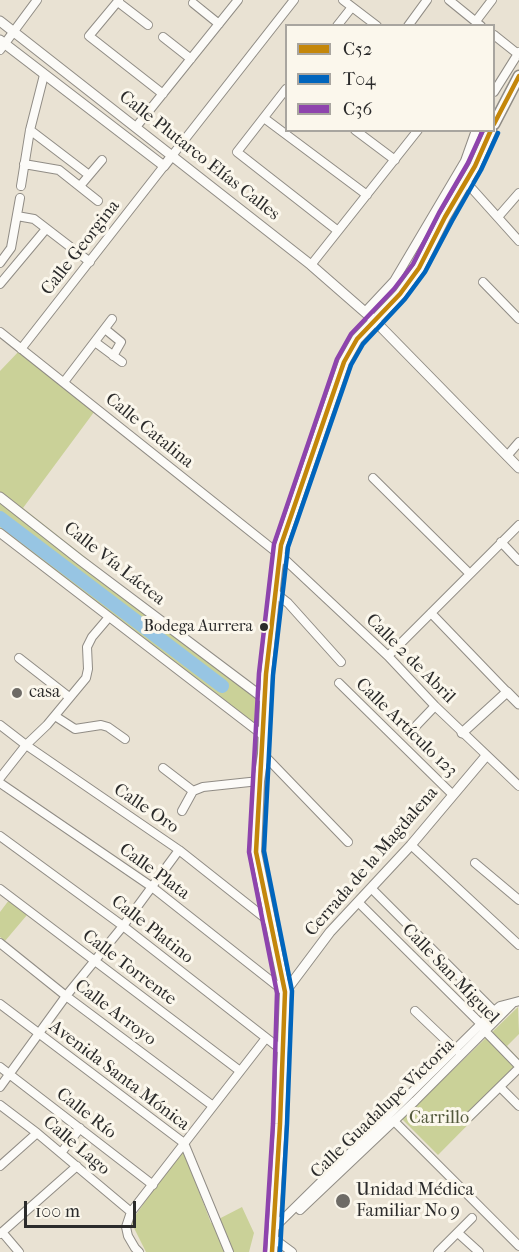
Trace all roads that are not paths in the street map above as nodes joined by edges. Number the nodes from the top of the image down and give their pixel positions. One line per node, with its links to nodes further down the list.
1 (37, 0): 18 (street)
2 (238, 0): 13 (street)
3 (294, 0): 37 (street)
4 (343, 0): 10 (street)
5 (427, 0): 16 (street)
6 (448, 0): 12 (street)
7 (492, 0): 12 (street)
8 (118, 1): 17 (street); 28 (street)
9 (193, 3): 13 (street)
10 (352, 6): 14 (street); 15 (street)
11 (0, 21): 18 (street, Calle Plutarco Elías Calles)
12 (478, 23)
13 (219, 24): 23 (street)
14 (338, 24)
15 (374, 24)
16 (409, 24)
17 (147, 25)
18 (13, 32): 21 (street); 31 (street, Calle Plutarco Elías Calles)
19 (495, 36): 22 (street)
20 (163, 37): 23 (street)
21 (2, 45): 24 (street, Calle Plutarco Elías Calles)
22 (518, 53): 26 (street)
23 (190, 59): 28 (street)
24 (44, 75): 32 (street); 41 (street, Calle Plutarco Elías Calles)
25 (519, 76): 30 (main road)
26 (495, 90)
27 (285, 91): 29 (street)
28 (163, 94): 31 (street)
29 (264, 118): 47 (street); 53 (street)
30 (495, 118)
31 (136, 127): 37 (street, Calle Plutarco Elías Calles)
32 (30, 130): 40 (street); 42 (street)
33 (358, 132): 39 (street)
34 (416, 132): 39 (street)
35 (475, 132): 61 (street)
36 (490, 132): 43 (main road)
37 (171, 157): 41 (street); 57 (street, Calle Plutarco Elías Calles)
38 (102, 160): 42 (street)
39 (395, 160): 47 (street)
40 (24, 164): 44 (street); 45 (street)
41 (164, 166): 55 (street, Calle Georgina)
42 (89, 175): 45 (street)
43 (466, 182): 51 (street); 64 (main road)
44 (21, 186)
45 (80, 186): 49 (street)
46 (519, 193): 51 (street)
47 (367, 195): 53 (street)
48 (20, 198): 50 (street)
49 (99, 201)
50 (17, 216): 52 (street); 56 (street)
51 (498, 217): 54 (street)
52 (46, 229): 55 (street); 58 (street)
53 (338, 231): 57 (street)
54 (519, 241)
55 (90, 262): 68 (street, Calle Georgina)
56 (0, 265): 58 (street)
57 (311, 265): 61 (street, Calle Plutarco Elías Calles)
58 (10, 272): 60 (street)
59 (483, 282): 63 (street)
60 (0, 285)
61 (365, 312): 64 (street, Calle Plutarco Elías Calles)
62 (112, 319): 65 (street)
63 (519, 319)
64 (374, 320): 73 (street, Calle Plutarco Elías Calles); 80 (main road)
65 (105, 329): 67 (street); 69 (street)
66 (0, 332): 68 (street, Calle Catalina)
67 (95, 342): 69 (street); 71 (street)
68 (21, 349): 71 (street, Calle Catalina)
69 (114, 356): 70 (street)
70 (122, 362)
71 (64, 382): 80 (street, Calle Catalina)
72 (519, 442): 73 (street)
73 (507, 456): 74 (street, Calle Plutarco Elías Calles)
74 (519, 468)
75 (373, 478): 82 (street)
76 (0, 496): 92 (street, Calle Vía Láctea)
77 (519, 525): 79 (street)
78 (0, 533): 85 (street)
79 (501, 542): 81 (street); 82 (street)
80 (280, 555): 83 (main road); 86 (street, Calle 2 de Abril)
81 (519, 561)
82 (470, 574): 84 (street)
83 (274, 592): 88 (street, Calle Artículo 123); 92 (main road)
84 (431, 613): 86 (street); 90 (street)
85 (109, 617): 91 (street); 99 (street)
86 (388, 656): 94 (street, Calle 2 de Abril)
87 (19, 658): 91 (street)
88 (341, 662)
89 (339, 683): 109 (street, Calle Artículo 123)
90 (507, 692): 93 (street); 98 (street)
91 (69, 697): 95 (street)
92 (266, 700): 99 (main road)
93 (519, 704)
94 (435, 706): 97 (street); 98 (street, Calle 2 de Abril)
95 (55, 716): 100 (street); 101 (street)
96 (0, 725): 101 (street, Calle Oro)
97 (415, 727)
98 (462, 733): 103 (street, Calle 2 de Abril)
99 (264, 736): 102 (main road)
100 (125, 739)
101 (26, 746): 105 (street); 114 (street, Calle Oro)
102 (263, 754): 106 (main road); 112 (street)
103 (486, 756): 107 (street, Calle 2 de Abril); 109 (street, Cerrada de la Magdalena)
104 (163, 768): 108 (street)
105 (0, 780): 116 (street, Calle Plata)
106 (260, 781): 108 (street); 121 (main road)
107 (519, 786)
108 (194, 791): 110 (street)
109 (452, 794): 113 (street, Cerrada de la Magdalena)
110 (182, 811)
111 (0, 836): 122 (street, Calle Platino)
112 (348, 842)
113 (411, 845): 118 (street, Cerrada de la Magdalena); 124 (street)
114 (179, 850): 116 (street); 121 (street, Calle Oro)
115 (475, 863): 119 (street)
116 (152, 887): 122 (street); 126 (street, Calle Plata)
117 (0, 889): 125 (street, Calle Torrente)
118 (372, 889): 120 (street, Cerrada de la Magdalena); 131 (street)
119 (519, 900)
120 (358, 902): 126 (street, Cerrada de la Magdalena); 132 (street, Calle San Miguel)
121 (271, 922): 126 (main road)
122 (123, 926): 125 (street); 134 (street, Calle Platino)
123 (0, 942): 127 (street, Calle Arroyo)
124 (519, 945)
125 (94, 961): 127 (street); 139 (street, Calle Torrente)
126 (285, 992): 136 (main road)
127 (66, 996): 133 (street); 144 (street, Calle Arroyo)
128 (515, 1003): 131 (street, Calle Guadalupe Victoria)
129 (0, 1004): 133 (street, Avenida Santa Mónica)
130 (415, 1011): 135 (street)
131 (497, 1014): 132 (street, Calle Guadalupe Victoria)
132 (483, 1028): 135 (street, Calle Guadalupe Victoria); 138 (street, Calle San Miguel); 147 (street, Calle Guadalupe Victoria)
133 (40, 1034): 140 (street); 150 (street, Avenida Santa Mónica)
134 (266, 1038): 136 (street, Calle Platino); 139 (street)
135 (456, 1050): 159 (street, Calle Guadalupe Victoria)
136 (283, 1051): 159 (main road)
137 (0, 1067): 140 (street, Calle Río)
138 (519, 1067): 142 (street)
139 (240, 1071): 144 (street)
140 (10, 1074): 141 (street); 148 (street, Calle Río)
141 (0, 1087)
142 (500, 1088): 145 (street); 146 (street)
143 (0, 1105): 149 (street, Calle Lago)
144 (213, 1106): 150 (street)
145 (519, 1106)
146 (469, 1118)
147 (394, 1120): 159 (street, Calle Guadalupe Victoria); 160 (street)
148 (80, 1128): 151 (street); 154 (street, Calle Río)
149 (37, 1133): 151 (street, Calle Lago); 152 (street)
150 (184, 1143): 154 (street); 163 (street, Avenida Santa Mónica)
151 (61, 1153): 153 (street, Calle Lago)
152 (0, 1166)
153 (77, 1166): 155 (street, Calle Lago); 157 (street)
154 (153, 1185): 155 (street)
155 (131, 1212): 162 (street)
156 (472, 1218): 158 (street)
157 (1, 1233): 161 (street)
158 (458, 1233): 166 (street); 167 (street)
159 (273, 1234): 164 (main road); 165 (street)
160 (519, 1246)
161 (19, 1252)
162 (139, 1252)
163 (229, 1252)
164 (272, 1252)
165 (292, 1252)
166 (438, 1252)
167 (479, 1252)

